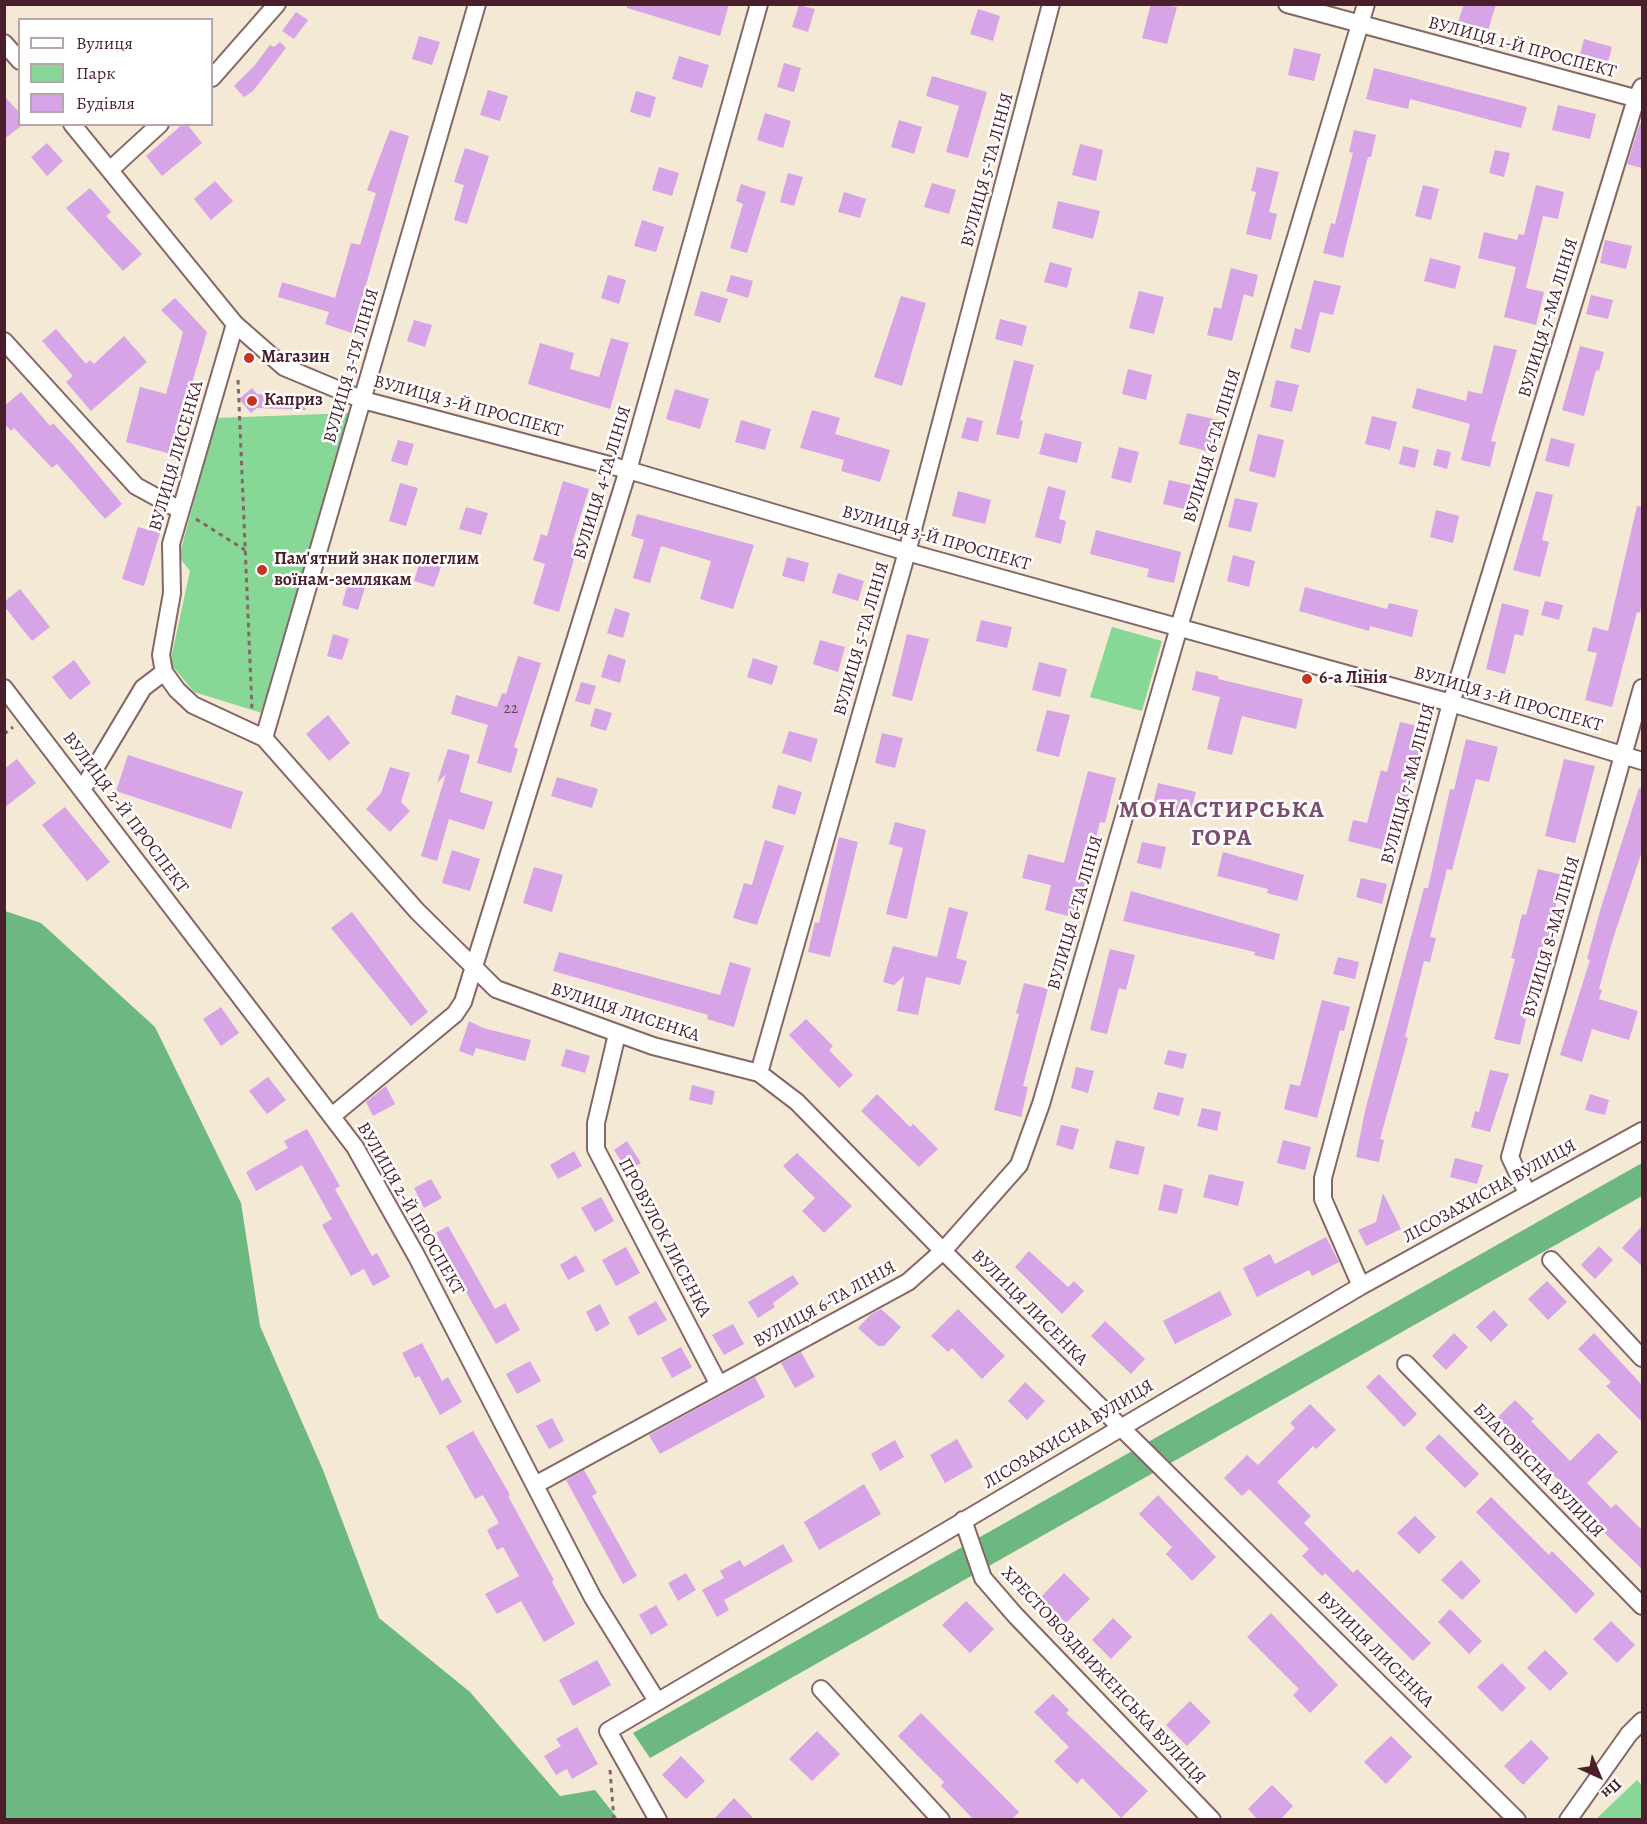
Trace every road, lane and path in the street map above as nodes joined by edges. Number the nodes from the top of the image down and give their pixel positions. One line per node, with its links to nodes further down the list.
1 (277, 4): 10 (street)
2 (477, 4): 18 (street, ВУЛИЦЯ 3-ТЯ ЛІНІЯ)
3 (759, 4): 19 (street, ВУЛИЦЯ 4-ТА ЛІНІЯ)
4 (1051, 4): 22 (street, ВУЛИЦЯ 5-ТА ЛІНІЯ)
5 (1287, 4): 7 (street, ВУЛИЦЯ 1-Й ПРОСПЕКТ)
6 (1366, 4): 7 (street, ВУЛИЦЯ 6-ТА ЛІНІЯ)
7 (1360, 24): 11 (street, ВУЛИЦЯ 1-Й ПРОСПЕКТ); 23 (street, ВУЛИЦЯ 6-ТА ЛІНІЯ)
8 (4, 43): 9 (street)
9 (18, 59)
10 (213, 77)
11 (1640, 95): 27 (street, ВУЛИЦЯ 7-МА ЛІНІЯ)
12 (74, 126): 14 (street)
13 (158, 126): 14 (street)
14 (110, 170): 15 (street)
15 (235, 324): 18 (street, ВУЛИЦЯ 3-Й ПРОСПЕКТ); 20 (street, ВУЛИЦЯ ЛИСЕНКА)
16 (4, 341): 20 (street)
17 (237, 372): 21 (path)
18 (363, 400): 19 (street, ВУЛИЦЯ 3-Й ПРОСПЕКТ); 28 (street, ВУЛИЦЯ 3-ТЯ ЛІНІЯ)
19 (628, 470): 22 (street, ВУЛИЦЯ 3-Й ПРОСПЕКТ); 32 (street, ВУЛИЦЯ 4-ТА ЛІНІЯ)
20 (180, 510): 21 (path); 24 (street, ВУЛИЦЯ ЛИСЕНКА)
21 (245, 550): 28 (path)
22 (907, 552): 23 (street, ВУЛИЦЯ 3-Й ПРОСПЕКТ); 34 (street, ВУЛИЦЯ 5-ТА ЛІНІЯ)
23 (1179, 627): 27 (street, ВУЛИЦЯ 3-Й ПРОСПЕКТ); 38 (street, ВУЛИЦЯ 6-ТА ЛІНІЯ)
24 (164, 672): 28 (street, ВУЛИЦЯ ЛИСЕНКА); 31 (street)
25 (4, 688): 31 (street, ВУЛИЦЯ 2-Й ПРОСПЕКТ)
26 (1642, 688): 29 (street, ВУЛИЦЯ 8-МА ЛІНІЯ)
27 (1451, 703): 29 (street, ВУЛИЦЯ 3-Й ПРОСПЕКТ); 40 (street, ВУЛИЦЯ 7-МА ЛІНІЯ)
28 (259, 735): 32 (street, ВУЛИЦЯ ЛИСЕНКА)
29 (1624, 755): 30 (street, ВУЛИЦЯ 3-Й ПРОСПЕКТ); 37 (street, ВУЛИЦЯ 8-МА ЛІНІЯ)
30 (1642, 760)
31 (82, 790): 35 (street, ВУЛИЦЯ 2-Й ПРОСПЕКТ)
32 (475, 970): 33 (street, ВУЛИЦЯ ЛИСЕНКА); 35 (street, ВУЛИЦЯ 4-ТА ЛІНІЯ)
33 (617, 1034): 34 (street, ВУЛИЦЯ ЛИСЕНКА); 43 (street, ПРОВУЛОК ЛИСЕНКА)
34 (759, 1073): 38 (street, ВУЛИЦЯ ЛИСЕНКА)
35 (332, 1116): 45 (street, ВУЛИЦЯ 2-Й ПРОСПЕКТ)
36 (1642, 1131): 37 (street, ЛІСОЗАХИСНА ВУЛИЦЯ)
37 (1527, 1193): 40 (street, ЛІСОЗАХИСНА ВУЛИЦЯ)
38 (943, 1251): 43 (street, ВУЛИЦЯ 6-ТА ЛІНІЯ); 44 (street, ВУЛИЦЯ ЛИСЕНКА)
39 (1551, 1260): 41 (street)
40 (1361, 1286): 44 (street, ЛІСОЗАХИСНА ВУЛИЦЯ)
41 (1642, 1358)
42 (1406, 1364): 47 (street, БЛАГОВІСНА ВУЛИЦЯ)
43 (718, 1385): 45 (street, ВУЛИЦЯ 6-ТА ЛІНІЯ)
44 (1121, 1427): 46 (street, ЛІСОЗАХИСНА ВУЛИЦЯ); 54 (street, ВУЛИЦЯ ЛИСЕНКА)
45 (535, 1485): 49 (street, ВУЛИЦЯ 2-Й ПРОСПЕКТ)
46 (963, 1520): 49 (street, ЛІСОЗАХИСНА ВУЛИЦЯ); 53 (street, ХРЕСТОВОЗДВИЖЕНСЬКА ВУЛИЦЯ)
47 (1642, 1606)
48 (821, 1689): 52 (street)
49 (657, 1701): 51 (street, ЛІСОЗАХИСНА ВУЛИЦЯ)
50 (1642, 1721): 55 (street)
51 (658, 1820)
52 (941, 1820)
53 (1212, 1820)
54 (1517, 1820)
55 (1568, 1820)

